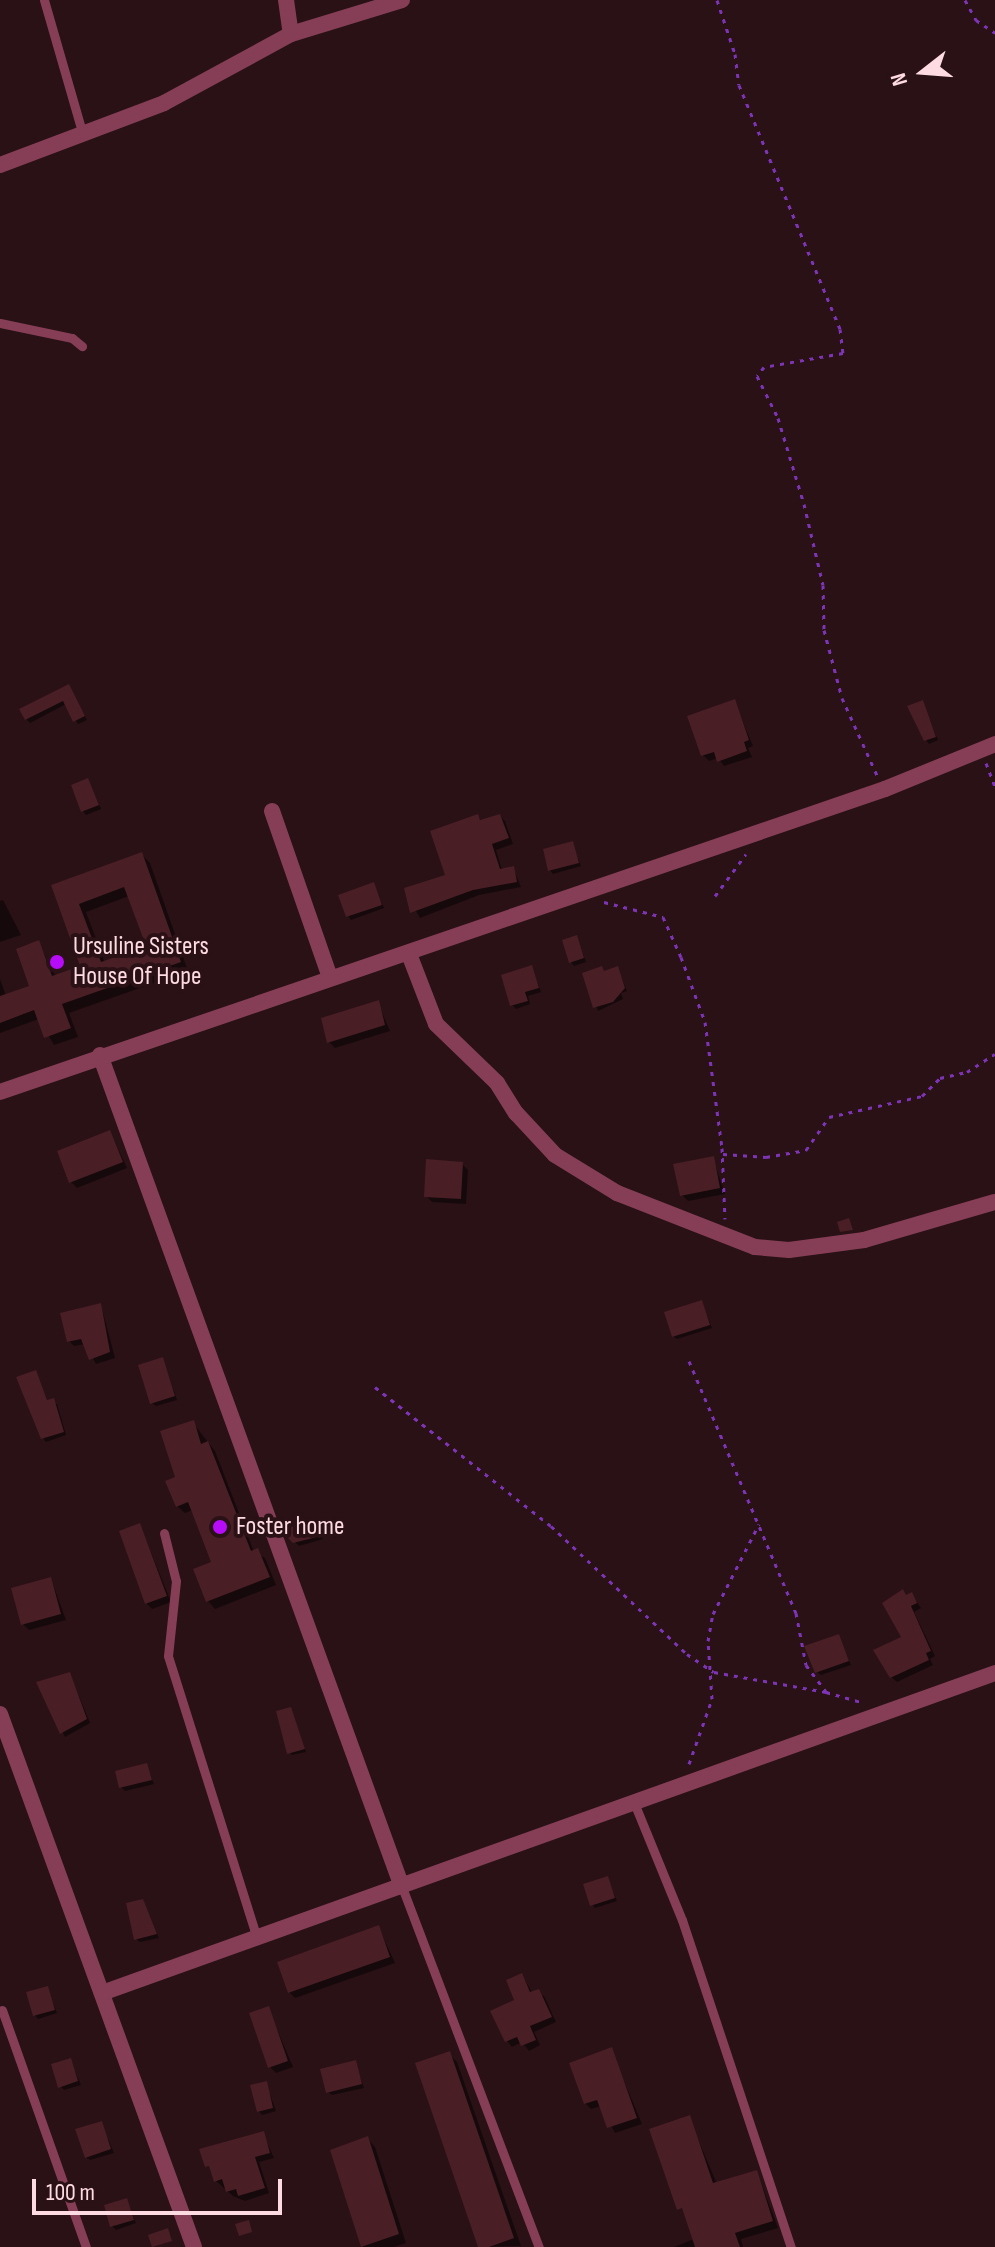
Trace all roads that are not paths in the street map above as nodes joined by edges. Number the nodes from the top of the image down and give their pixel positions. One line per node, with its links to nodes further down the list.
1 (44, 0): 5 (lane)
2 (286, 0): 4 (street)
3 (402, 0): 4 (street)
4 (291, 34): 5 (street)
5 (83, 135): 6 (street)
6 (0, 165)
7 (0, 323): 8 (lane)
8 (82, 346)
9 (987, 746): 11 (street)
10 (272, 811): 12 (street)
11 (409, 954): 12 (street); 15 (street)
12 (330, 978): 13 (street)
13 (100, 1055): 14 (street); 20 (street)
14 (0, 1092)
15 (995, 1202)
16 (164, 1533): 21 (lane)
17 (995, 1673): 19 (street)
18 (0, 1714): 22 (street)
19 (635, 1805): 20 (street); 27 (lane)
20 (402, 1887): 21 (street); 26 (lane)
21 (256, 1935): 22 (street)
22 (102, 1993): 24 (street)
23 (2, 2010): 25 (lane)
24 (192, 2246)
25 (86, 2247)
26 (539, 2247)
27 (791, 2247)

